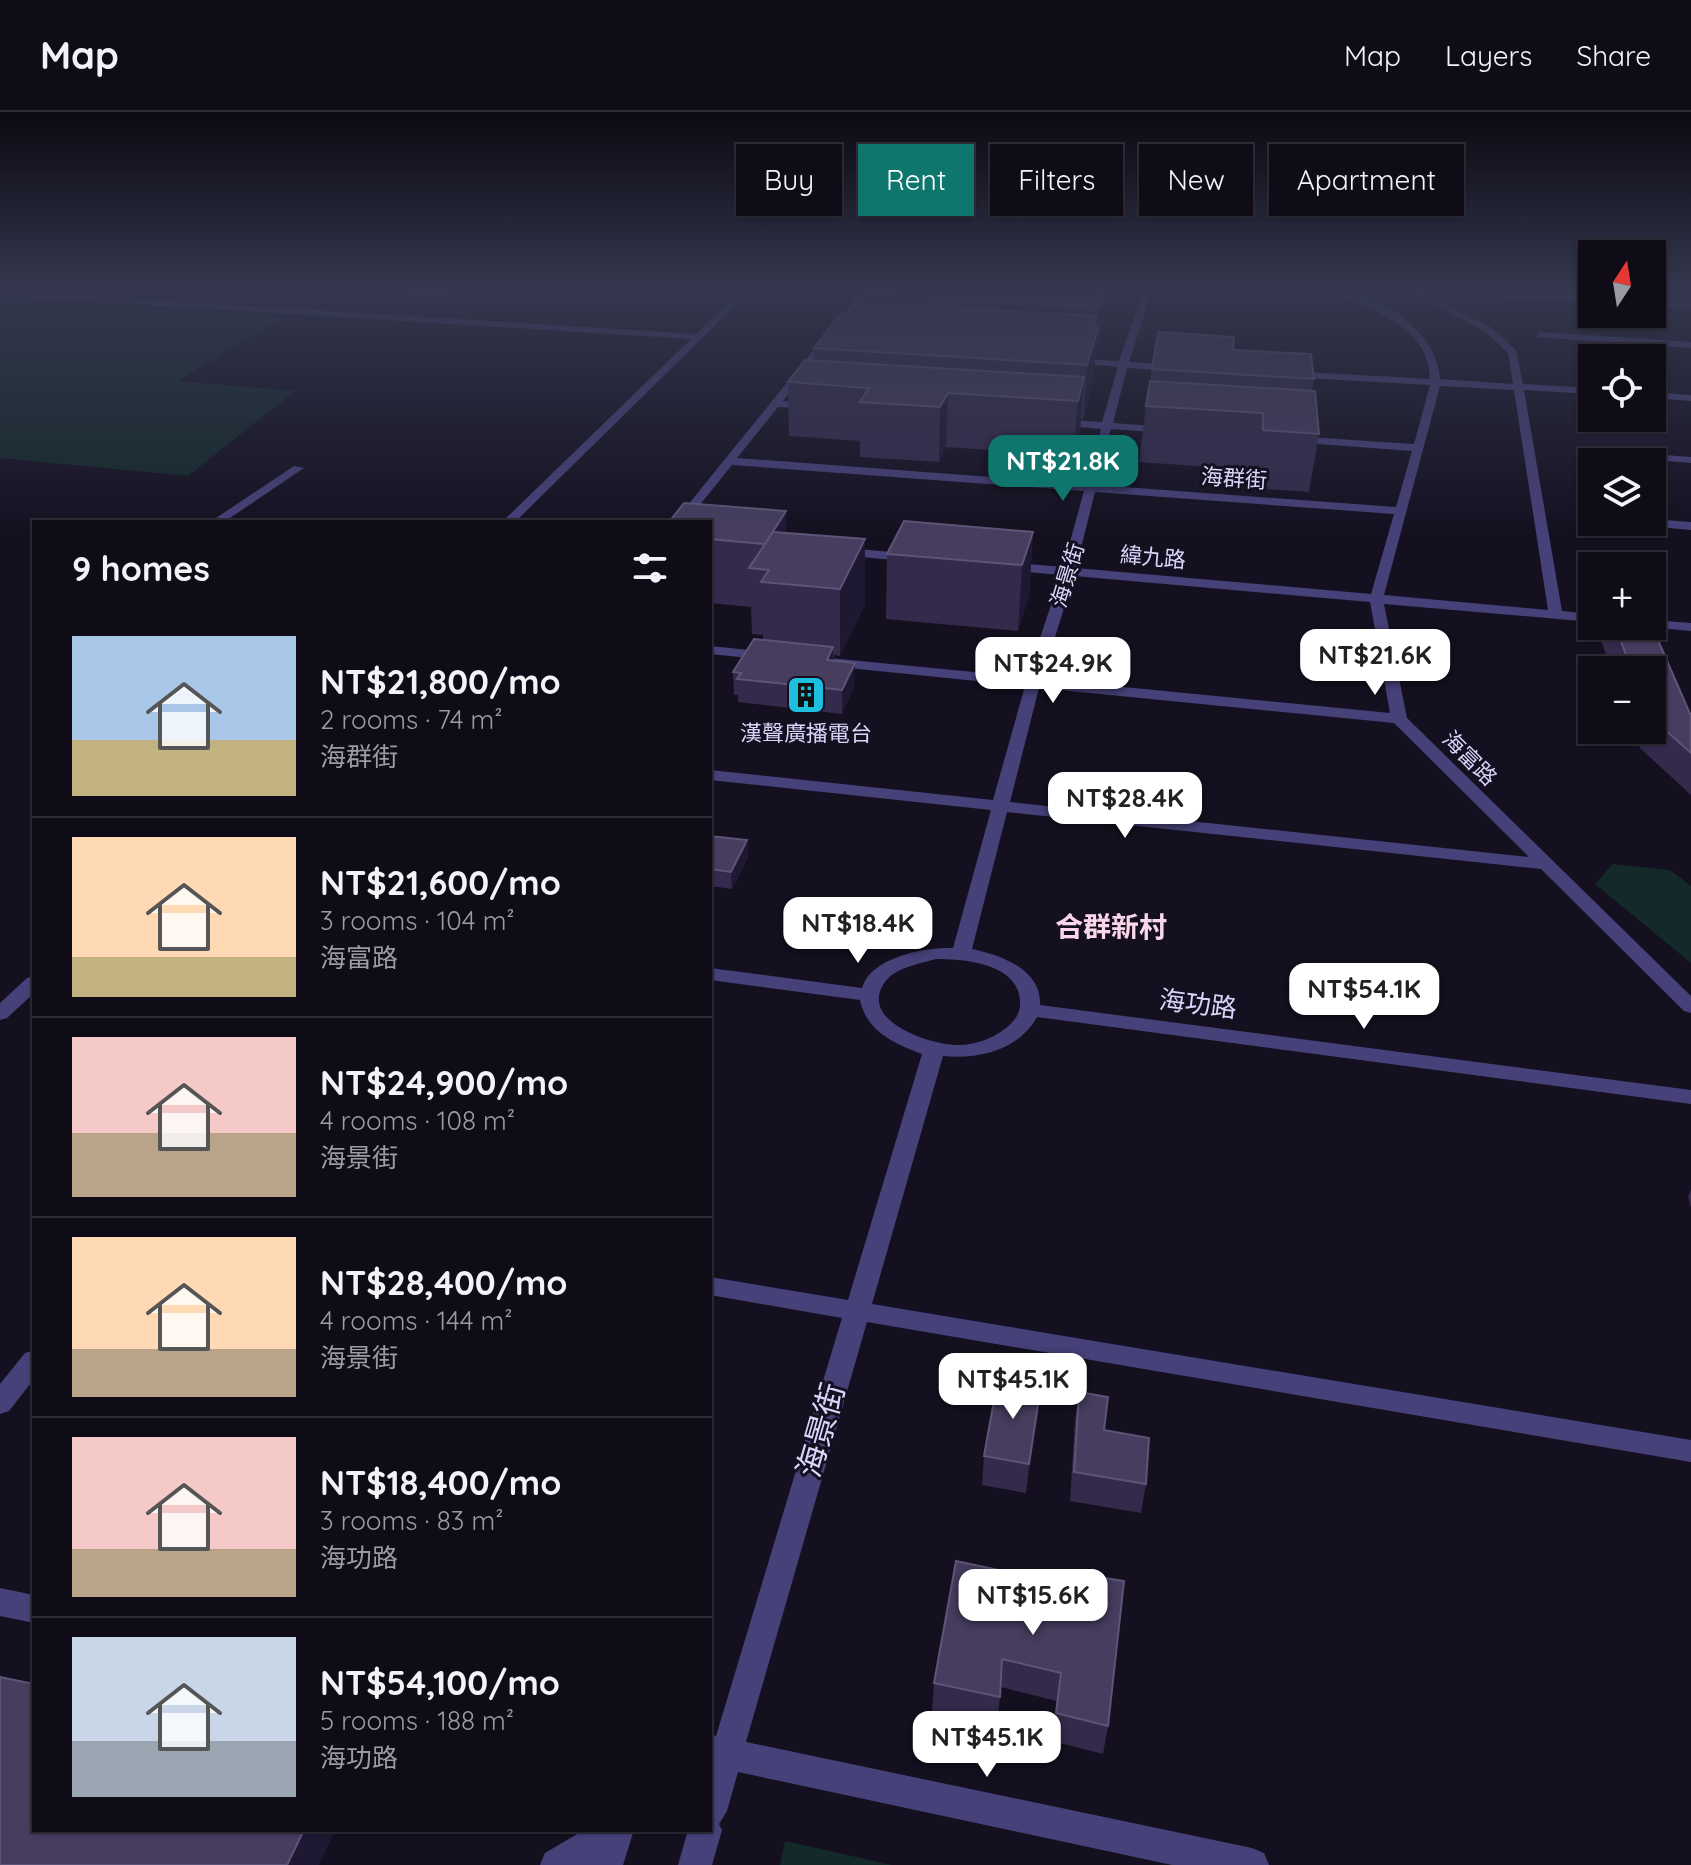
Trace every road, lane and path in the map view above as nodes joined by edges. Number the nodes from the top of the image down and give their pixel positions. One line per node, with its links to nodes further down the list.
1 (664, 371): 26 (street)
2 (802, 371): 12 (street)
3 (1122, 371): 15 (street, 海景街)
4 (1433, 371): 7 (street)
5 (1517, 371): 8 (street)
6 (1279, 374): 7 (street)
7 (1436, 383): 8 (street); 18 (street)
8 (1520, 387): 9 (street); 35 (street)
9 (1578, 390)
10 (1666, 396): 11 (street)
11 (1691, 398)
12 (775, 404): 13 (street); 21 (street)
13 (823, 407)
14 (1045, 422): 15 (street)
15 (1109, 426): 16 (street); 23 (street, 海景街)
16 (1186, 431)
17 (1279, 438): 18 (street)
18 (1419, 448): 24 (street)
19 (1666, 458): 20 (street)
20 (1691, 460)
21 (730, 461): 23 (street, 海群街); 27 (street)
22 (298, 468): 25 (street)
23 (1093, 487): 24 (street, 海群街); 33 (street, 海景街)
24 (1400, 511): 34 (street)
25 (219, 520)
26 (510, 520)
27 (682, 520)
28 (1666, 524): 29 (street)
29 (1691, 526)
30 (819, 550): 31 (street)
31 (928, 559)
32 (991, 565): 33 (street, 緯九路)
33 (1069, 572): 34 (street, 緯九路); 42 (street, 海景街)
34 (1376, 599): 35 (street, 緯九路); 43 (street)
35 (1556, 615): 36 (street, 緯九路)
36 (1578, 617)
37 (1666, 625): 38 (street)
38 (1691, 627)
39 (712, 650): 40 (street)
40 (787, 658)
41 (818, 661): 42 (street)
42 (1033, 683): 43 (street); 45 (street, 海景街)
43 (1399, 719): 46 (street, 海富路)
44 (712, 775): 45 (street)
45 (1000, 805): 46 (street); 47 (street, 海景街)
46 (1545, 864): 51 (street, 海富路)
47 (961, 953): 50 (street); 52 (street)
48 (712, 974): 50 (street)
49 (32, 984): 53 (street)
50 (868, 995): 54 (street)
51 (1691, 1007)
52 (1032, 1010): 54 (street); 55 (street, 海功路)
53 (0, 1014)
54 (934, 1050): 57 (street, 海景街)
55 (1691, 1097)
56 (712, 1286): 57 (street)
57 (856, 1311): 60 (street); 63 (street, 海景街)
58 (32, 1363): 59 (street)
59 (0, 1403)
60 (1691, 1451)
61 (0, 1602): 62 (street)
62 (32, 1609)
63 (718, 1752): 64 (street, 海景街); 71 (street)
64 (712, 1796)
65 (613, 1832): 68 (street)
66 (615, 1832): 69 (street)
67 (704, 1832): 70 (street)
68 (557, 1865)
69 (606, 1865)
70 (695, 1865)
71 (1252, 1865)

